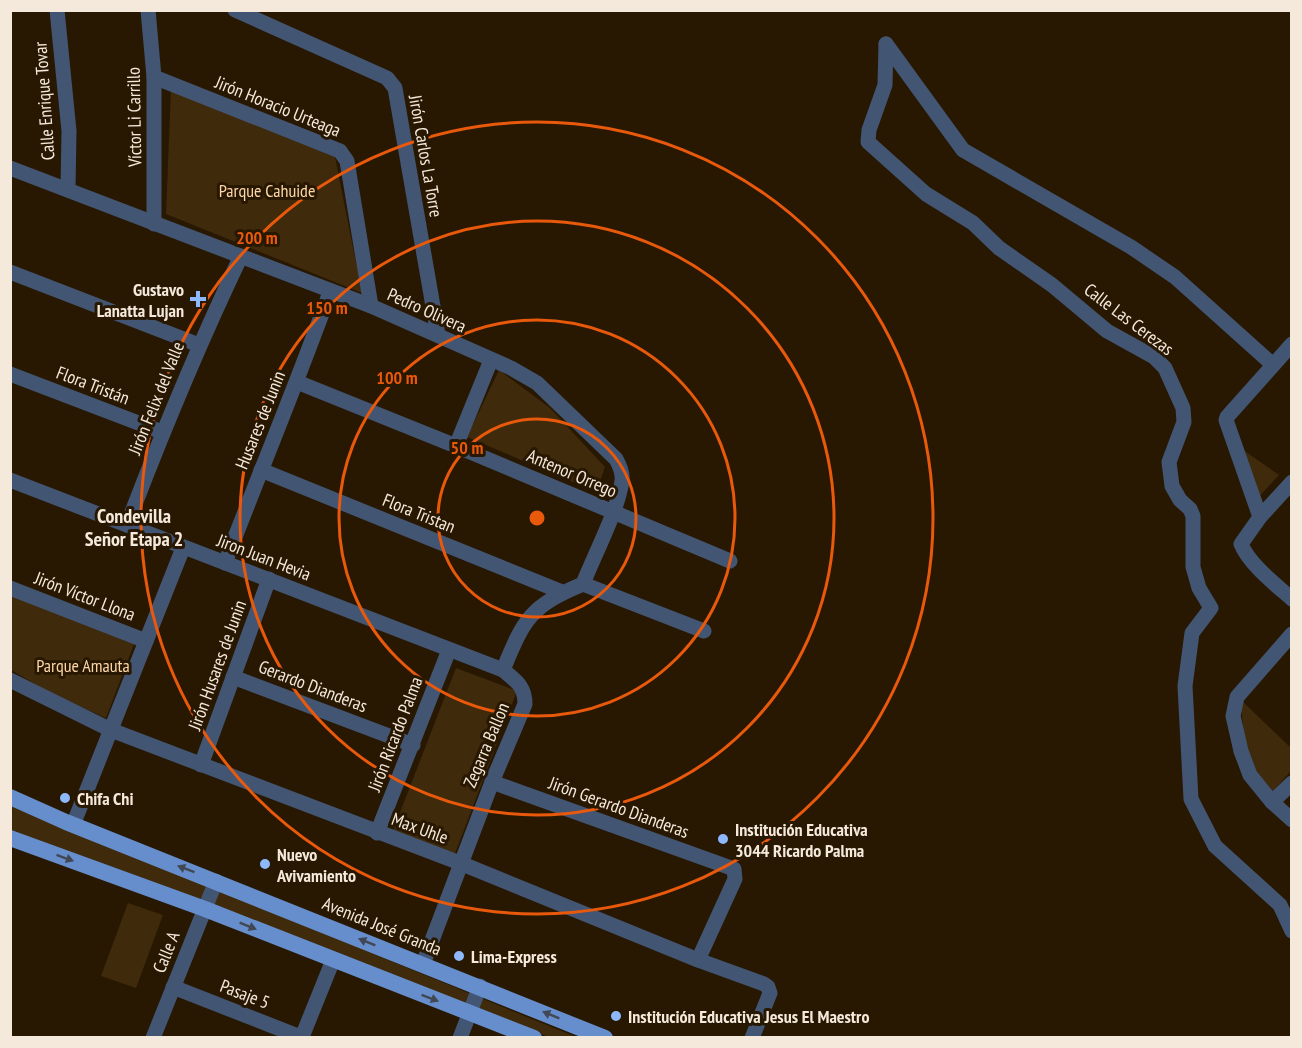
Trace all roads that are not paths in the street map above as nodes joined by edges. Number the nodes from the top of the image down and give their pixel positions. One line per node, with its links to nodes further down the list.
1 (57, 10): 6 (street, Calle Enrique Tovar)
2 (148, 10): 4 (street, Víctor Li Carrillo)
3 (236, 10): 12 (street, Jirón Carlos La Torre)
4 (154, 77): 7 (street, Víctor Li Carrillo); 11 (street, Jirón Horacio Urteaga)
5 (10, 168): 6 (street, Pedro Olivera)
6 (68, 189): 7 (street, Pedro Olivera)
7 (154, 224): 8 (street, Pedro Olivera)
8 (241, 256): 10 (street, Pedro Olivera); 14 (street, Jirón Felix del Valle)
9 (10, 272): 14 (street)
10 (330, 292): 11 (street, Pedro Olivera); 18 (street, Husares de Junin)
11 (370, 306): 12 (street, Pedro Olivera)
12 (438, 335): 15 (street, Pedro Olivera)
13 (1292, 344): 16 (street)
14 (199, 345): 19 (street, Jirón Felix del Valle)
15 (491, 360): 20 (street); 24 (street, Pedro Olivera)
16 (1272, 364): 25 (street); 56 (street, Calle Las Cerezas)
17 (10, 374): 19 (street, Flora Tristán)
18 (297, 382): 20 (street, Antenor Orrego); 21 (street, Husares de Junin)
19 (162, 432): 26 (street, Jirón Felix del Valle)
20 (456, 446): 24 (street, Antenor Orrego)
21 (261, 470): 29 (street, Husares de Junin); 33 (street, Flora Tristan)
22 (10, 480): 26 (street, Jiron Juan Hevia)
23 (1292, 482): 25 (street)
24 (613, 511): 28 (street, Antenor Orrego); 31 (street)
25 (1260, 517): 34 (street)
26 (127, 525): 27 (street, Jiron Juan Hevia)
27 (183, 548): 29 (street, Jiron Juan Hevia); 37 (street)
28 (730, 561)
29 (225, 563): 30 (street, Jiron Juan Hevia)
30 (269, 579): 38 (street, Jiron Juan Hevia); 40 (street, Jirón Husares de Junin)
31 (583, 584): 33 (street); 35 (street)
32 (10, 588): 37 (street, Jirón Víctor Llona)
33 (562, 592): 39 (street)
34 (1292, 599)
35 (704, 631)
36 (1292, 634): 48 (street)
37 (146, 641): 42 (street)
38 (449, 650): 39 (street, Jiron Juan Hevia); 43 (street, Jirón Ricardo Palma)
39 (503, 670): 45 (street, Zegarra Ballon)
40 (232, 677): 43 (street, Gerardo Dianderas); 44 (street, Jirón Husares de Junin)
41 (10, 680): 42 (street, Max Uhle)
42 (111, 730): 44 (street, Max Uhle); 50 (street)
43 (413, 745): 51 (street, Jirón Ricardo Palma)
44 (201, 765): 51 (street, Max Uhle)
45 (492, 783): 53 (street, Zegarra Ballon); 58 (street, Jirón Gerardo Dianderas)
46 (1292, 783): 48 (street)
47 (10, 798): 50 (main road, Avenida José Granda)
48 (1272, 802): 49 (street)
49 (1292, 819)
50 (73, 825): 54 (main road, Avenida José Granda, one-way to 50)
51 (377, 833): 53 (street, Max Uhle)
52 (10, 838): 55 (main road, one-way to 55)
53 (460, 863): 58 (street, Max Uhle); 59 (street, Zegarra Ballon)
54 (216, 881): 55 (street, Calle A); 59 (main road, Avenida José Granda, one-way to 54)
55 (205, 909): 57 (main road, one-way to 57); 61 (street, Calle A)
56 (1292, 931)
57 (333, 960): 62 (main road, one-way to 62); 63 (street)
58 (698, 960): 68 (street, Max Uhle)
59 (423, 964): 60 (main road, Avenida José Granda)
60 (480, 986): 62 (street); 67 (main road, Avenida José Granda, one-way to 60)
61 (173, 987): 63 (street, Pasaje 5); 64 (street, Calle A)
62 (470, 1013): 65 (street); 66 (main road)
63 (302, 1037)
64 (153, 1038)
65 (460, 1038)
66 (534, 1038)
67 (605, 1038)
68 (752, 1038)

